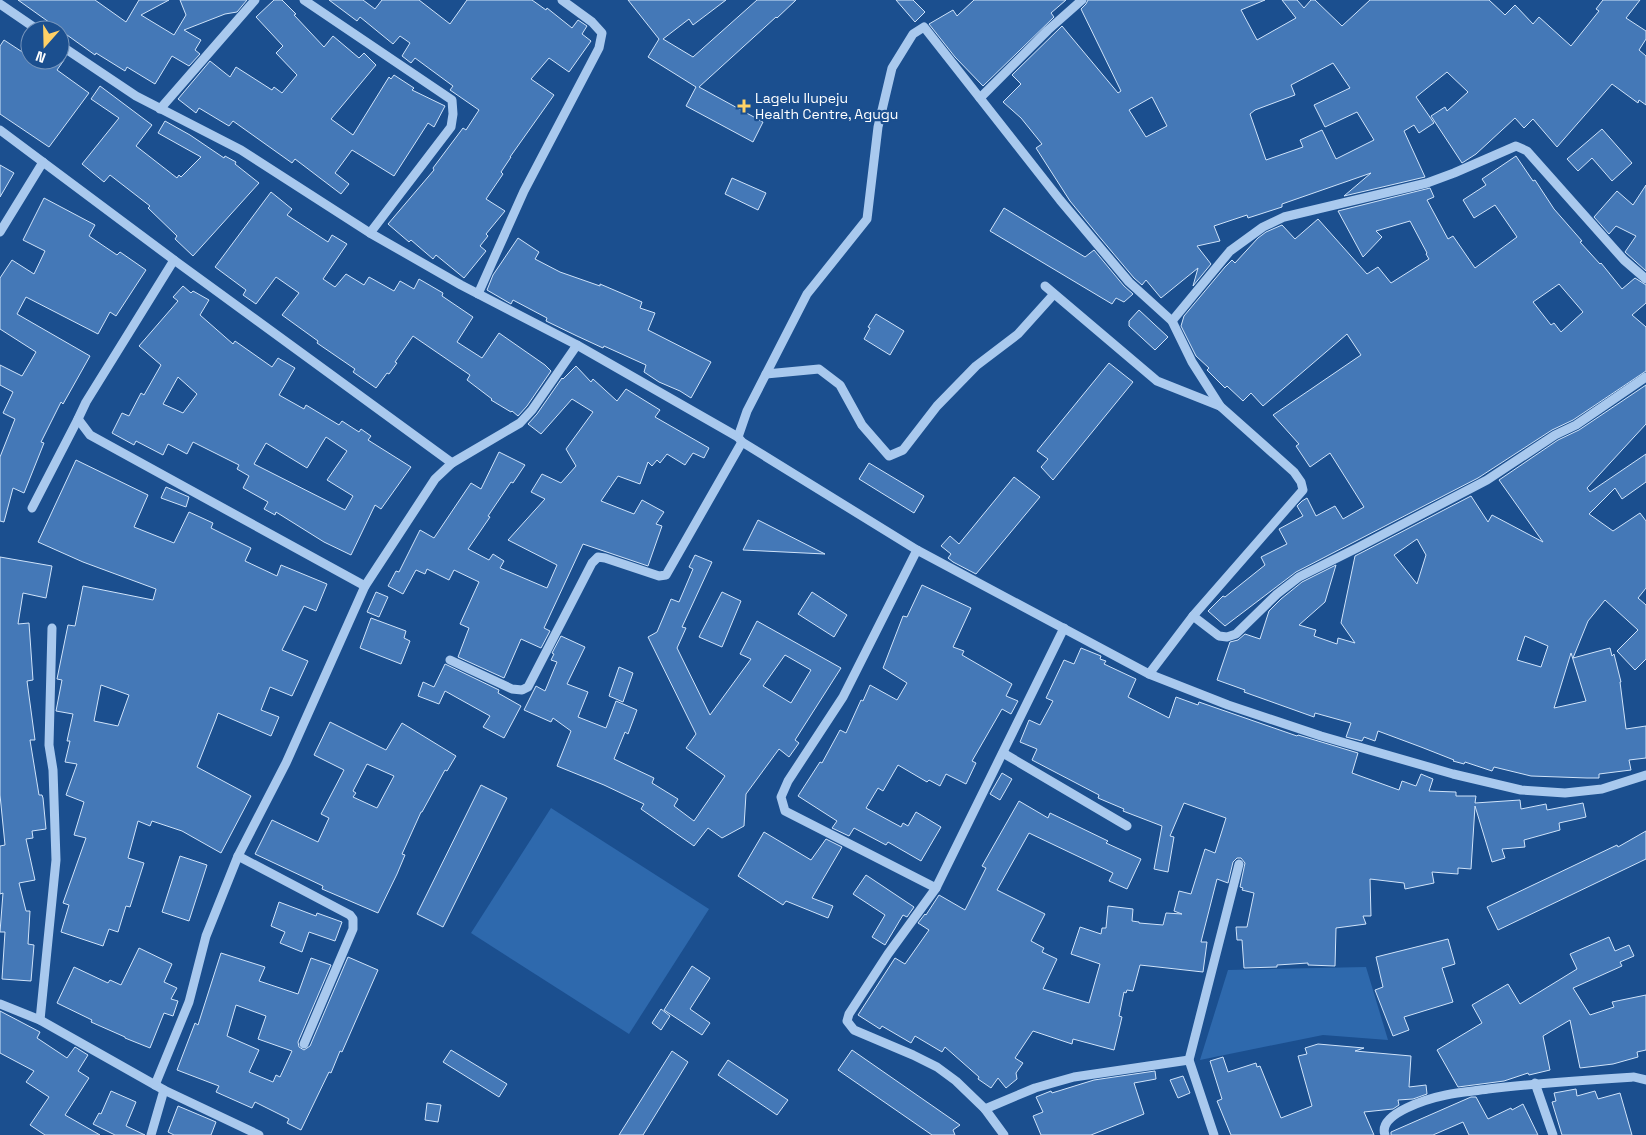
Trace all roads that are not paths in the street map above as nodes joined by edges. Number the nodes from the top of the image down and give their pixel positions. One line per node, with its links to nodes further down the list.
1 (255, 0): 9 (street)
2 (304, 0): 13 (street)
3 (562, 0): 17 (street)
4 (1082, 0): 8 (street)
5 (0, 4): 6 (street)
6 (23, 20)
7 (70, 52): 9 (street)
8 (980, 98): 19 (street); 21 (street)
9 (160, 109): 13 (street)
10 (0, 130): 11 (street)
11 (42, 162): 12 (street); 14 (street)
12 (0, 232)
13 (370, 233): 17 (street)
14 (174, 260): 24 (street); 26 (street)
15 (1646, 279): 19 (street)
16 (1045, 286): 18 (street)
17 (478, 294): 20 (street)
18 (1054, 294): 21 (street); 23 (street)
19 (1172, 321): 23 (street)
20 (577, 345): 25 (street); 26 (street)
21 (766, 374): 25 (street)
22 (1646, 377): 30 (street)
23 (1220, 406): 30 (street)
24 (78, 420): 27 (street); 29 (street)
25 (740, 440): 28 (street); 33 (street)
26 (452, 463): 29 (street)
27 (32, 508)
28 (917, 550): 32 (street); 40 (street)
29 (365, 586): 38 (street)
30 (1193, 616): 34 (street)
31 (52, 628): 42 (street)
32 (1064, 628): 34 (street); 35 (street)
33 (450, 660)
34 (1149, 674): 36 (street)
35 (1003, 753): 37 (street); 40 (street)
36 (1646, 775)
37 (1127, 826)
38 (238, 856): 43 (street); 47 (street)
39 (1239, 864): 44 (street)
40 (936, 888): 49 (street)
41 (0, 1004): 42 (street)
42 (40, 1020): 47 (street)
43 (304, 1044)
44 (1189, 1060): 49 (street); 53 (street)
45 (1646, 1080): 46 (street)
46 (1535, 1083): 54 (street); 55 (street)
47 (155, 1085): 48 (street)
48 (164, 1090): 50 (street); 51 (street)
49 (985, 1109): 52 (street)
50 (151, 1135)
51 (259, 1135)
52 (1004, 1135)
53 (1214, 1135)
54 (1385, 1135)
55 (1553, 1135)

